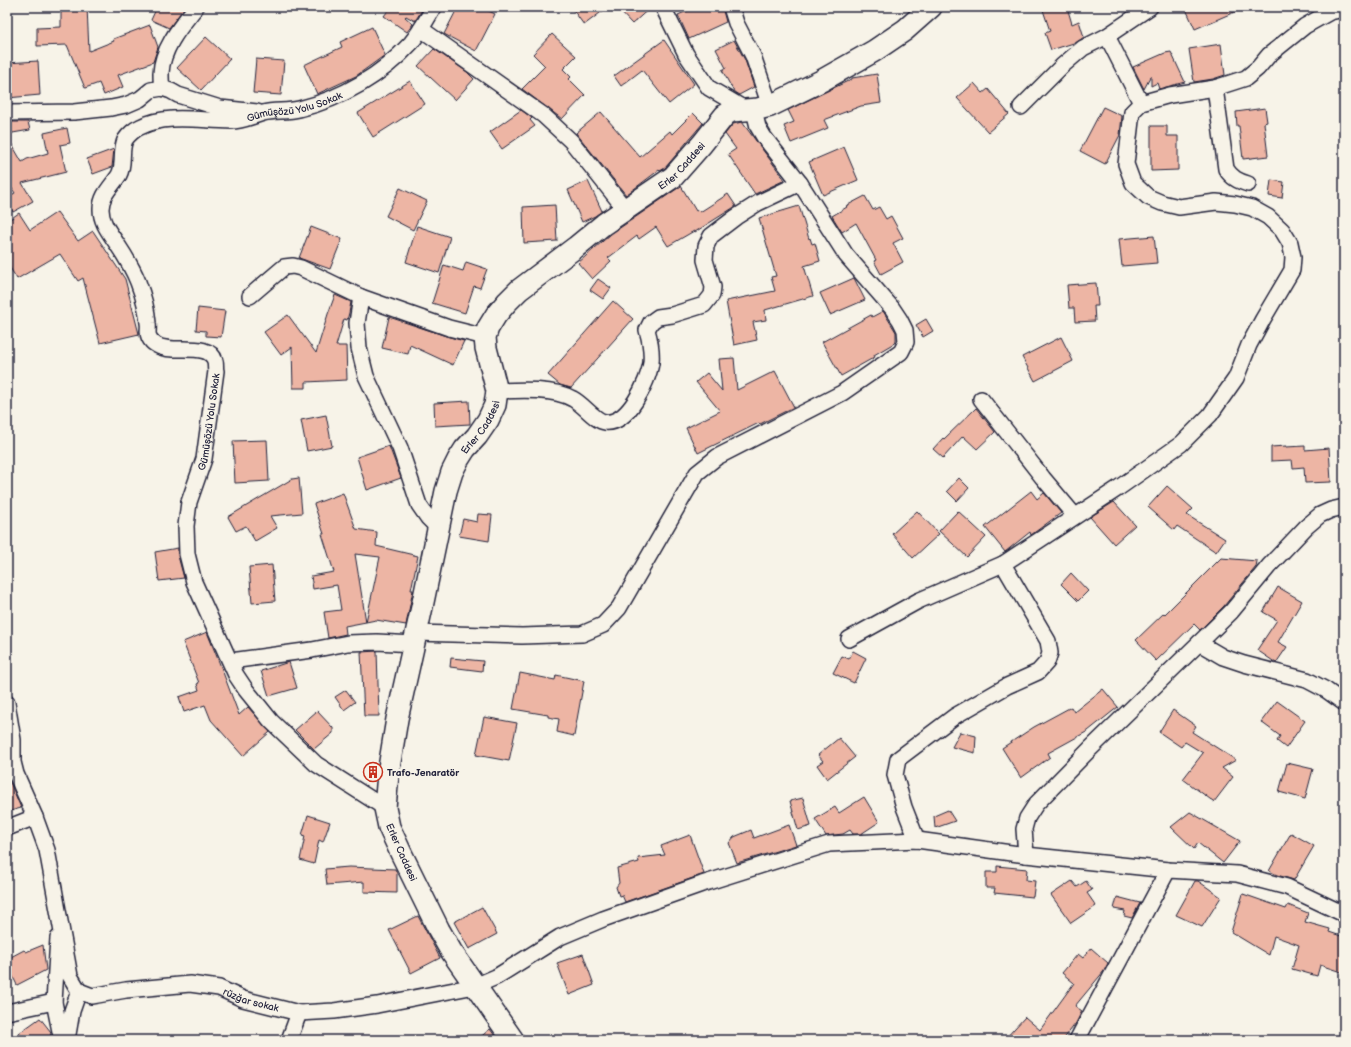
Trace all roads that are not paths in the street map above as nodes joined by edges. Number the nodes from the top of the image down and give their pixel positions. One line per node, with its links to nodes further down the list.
1 (196, 7): 10 (street)
2 (434, 7): 8 (street, Gümüşözü Yolu Sokak)
3 (663, 7): 15 (street)
4 (731, 7): 13 (street)
5 (931, 7): 13 (street, Erler Caddesi)
6 (1150, 7): 9 (street)
7 (1344, 9): 11 (street)
8 (421, 29): 17 (street, Gümüşözü Yolu Sokak); 20 (street)
9 (1107, 36): 12 (street); 14 (street)
10 (162, 88): 16 (street); 17 (street)
11 (1215, 88): 12 (street); 19 (street)
12 (1141, 103): 27 (street)
13 (770, 106): 15 (street, Erler Caddesi)
14 (1021, 107)
15 (748, 110): 18 (street); 20 (street, Erler Caddesi)
16 (7, 113)
17 (264, 113): 33 (street, Gümüşözü Yolu Sokak)
18 (800, 183): 24 (street); 30 (street)
19 (1248, 184)
20 (626, 210): 23 (street, Erler Caddesi)
21 (250, 296): 22 (street)
22 (361, 297): 23 (street); 28 (street)
23 (485, 337): 24 (street, Erler Caddesi)
24 (497, 391): 28 (street, Erler Caddesi)
25 (981, 399): 27 (street)
26 (1344, 507): 32 (street)
27 (1075, 516): 29 (street)
28 (438, 528): 30 (street, Erler Caddesi)
29 (1003, 564): 31 (street); 39 (street)
30 (415, 638): 33 (street); 36 (street, Erler Caddesi)
31 (850, 639)
32 (1199, 643): 35 (street); 40 (street)
33 (231, 661): 36 (street, Gümüşözü Yolu Sokak)
34 (7, 703): 37 (street)
35 (1344, 703)
36 (384, 808): 44 (street, Erler Caddesi)
37 (35, 817): 38 (street); 42 (street)
38 (7, 828)
39 (918, 840): 40 (street, rüzğar sokak); 44 (street, rüzğar sokak)
40 (1026, 855): 41 (street, rüzğar sokak)
41 (1168, 870): 43 (street, rüzğar sokak); 53 (street)
42 (59, 912): 45 (street); 46 (street)
43 (1344, 914)
44 (475, 986): 48 (street, rüzğar sokak); 52 (street, Erler Caddesi)
45 (79, 991): 48 (street, rüzğar sokak); 50 (street)
46 (54, 1002): 47 (street); 49 (street)
47 (7, 1012)
48 (299, 1013): 51 (street)
49 (59, 1040)
50 (67, 1040)
51 (289, 1040)
52 (513, 1040)
53 (1077, 1040)

